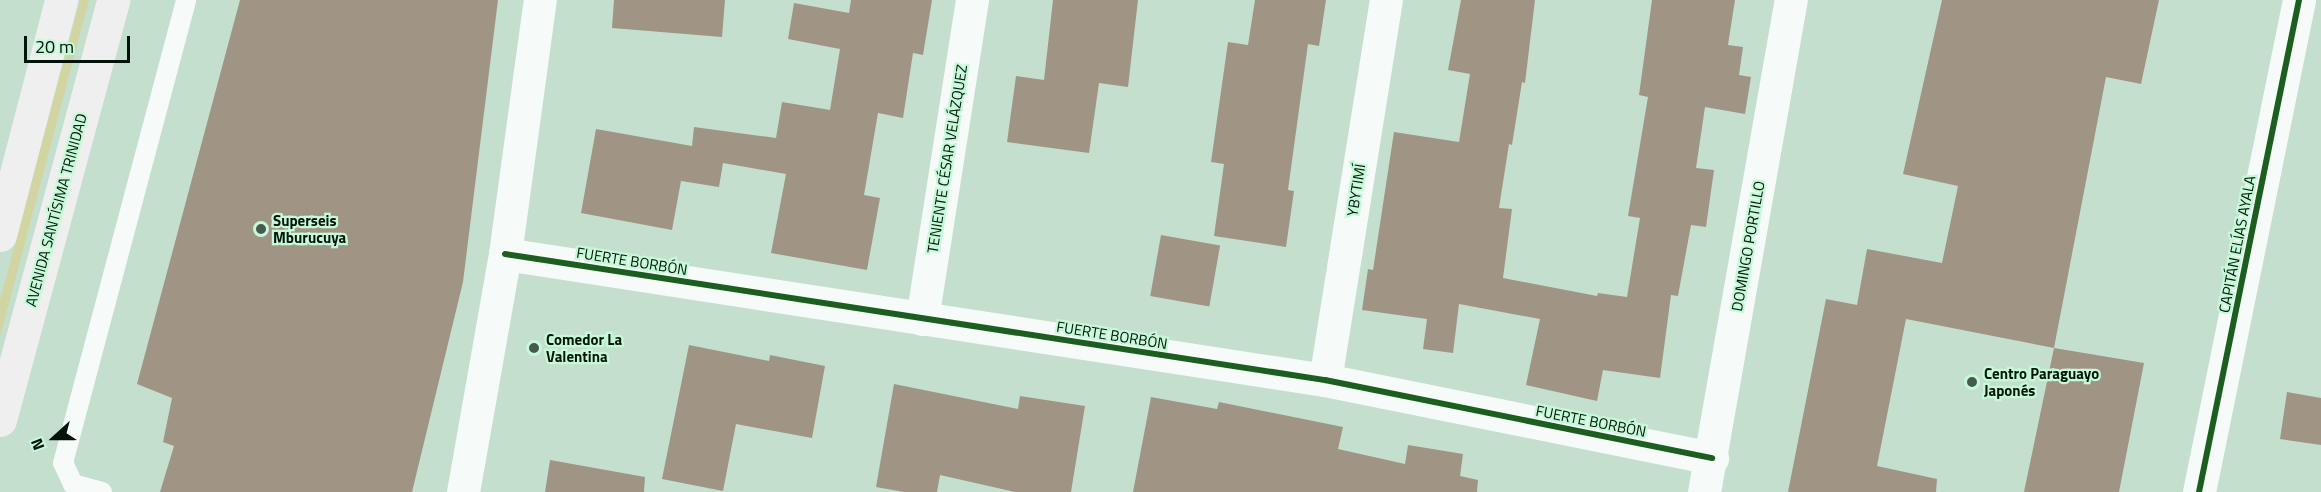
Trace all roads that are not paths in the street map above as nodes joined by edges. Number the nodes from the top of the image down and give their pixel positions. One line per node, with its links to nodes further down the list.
1 (61, 0): 9 (main road)
2 (112, 0): 13 (main road, AVENIDA SANTÍSIMA TRINIDAD)
3 (186, 0): 15 (lane)
4 (540, 0): 10 (street)
5 (972, 0): 11 (street, TENIENTE CÉSAR VELÁZQUEZ)
6 (1386, 0): 12 (street, YBYTIMÍ)
7 (1791, 0): 14 (street, DOMINGO PORTILLO)
8 (2299, 0): 18 (street, CAPITÁN ELÍAS AYALA)
9 (0, 235)
10 (505, 254): 11 (street, FUERTE BORBÓN); 16 (street)
11 (922, 319): 12 (street, FUERTE BORBÓN)
12 (1325, 380): 14 (street, FUERTE BORBÓN)
13 (0, 420)
14 (1712, 458): 17 (street, DOMINGO PORTILLO)
15 (102, 492)
16 (463, 492)
17 (1704, 492)
18 (2199, 492)

